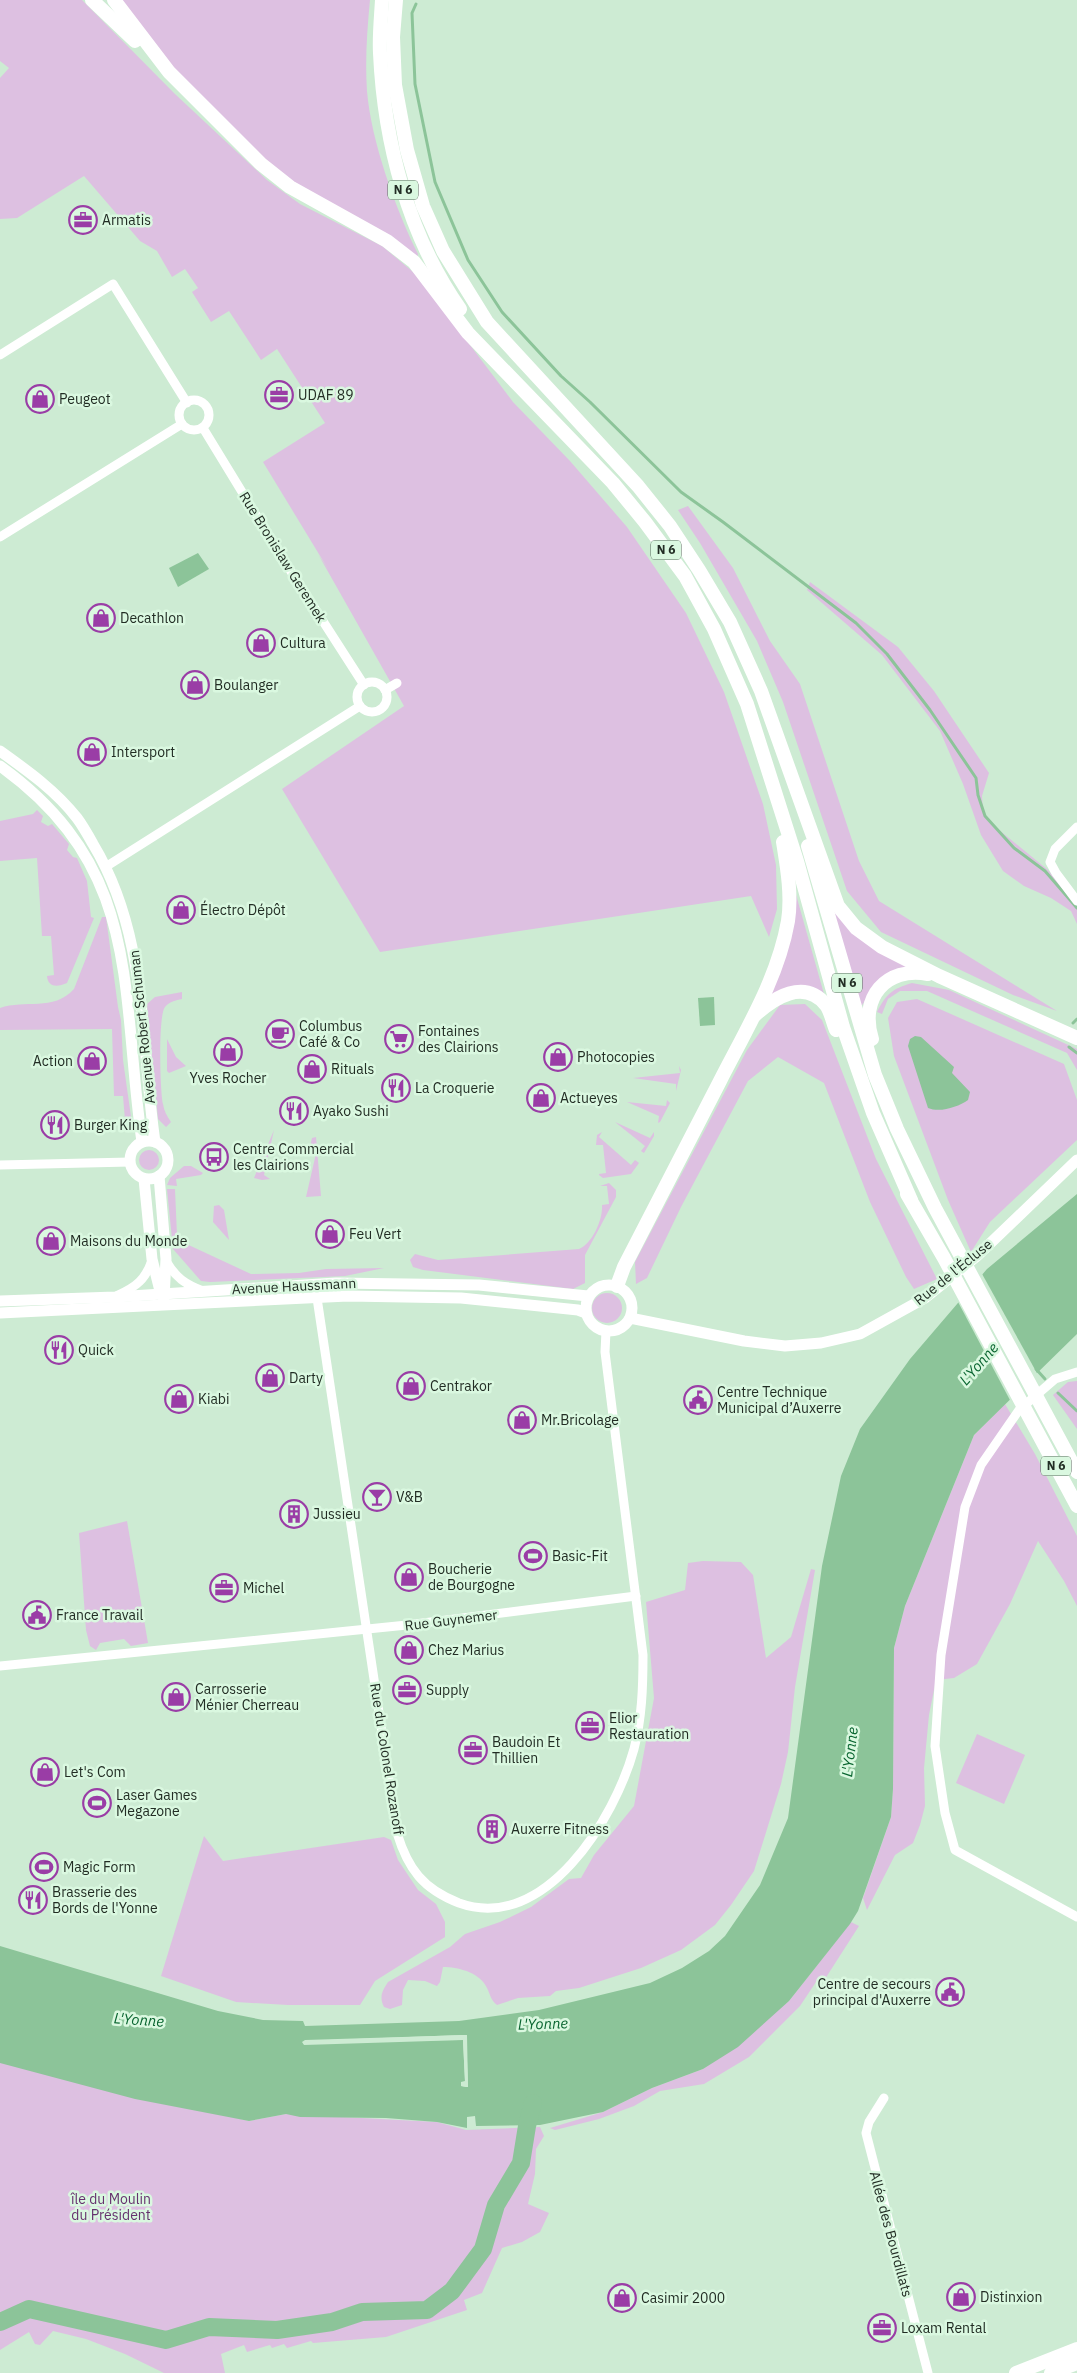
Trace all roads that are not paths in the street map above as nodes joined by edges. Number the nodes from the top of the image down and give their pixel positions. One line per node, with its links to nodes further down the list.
1 (92, 0): 7 (main road)
2 (114, 0): 7 (main road)
3 (382, 0): 9 (main road, N 6)
4 (396, 0): 6 (main road, N 6)
5 (400, 0): 6 (main road)
6 (393, 37): 18 (main road, N 6)
7 (168, 72): 9 (main road)
8 (0, 355): 10 (street)
9 (494, 358): 21 (main road, N 6)
10 (187, 403): 11 (street); 12 (street)
11 (182, 424): 12 (street); 13 (street)
12 (203, 428): 15 (street, Rue Bronislaw Geremek)
13 (0, 537)
14 (397, 683): 16 (street)
15 (364, 685): 16 (street); 17 (street)
16 (385, 690): 17 (street)
17 (360, 706): 23 (street)
18 (781, 750): 25 (main road); 36 (main road, N 6)
19 (0, 751): 23 (street, Avenue Robert Schuman)
20 (0, 766): 28 (street, Avenue Robert Schuman)
21 (773, 784): 26 (main road); 35 (main road, N 6)
22 (1077, 827): 24 (street)
23 (106, 866): 29 (street, Avenue Robert Schuman)
24 (1077, 901)
25 (939, 976): 27 (main road); 36 (main road)
26 (755, 1015): 35 (main road); 39 (main road)
27 (1077, 1038)
28 (142, 1142): 29 (street); 31 (street)
29 (155, 1142): 33 (street)
30 (1077, 1160): 49 (street, Rue de l'Écluse)
31 (130, 1162): 32 (street); 34 (street)
32 (0, 1165)
33 (159, 1176): 34 (street); 38 (street)
34 (144, 1179): 37 (street)
35 (911, 1200): 53 (main road, N 6)
36 (935, 1208): 52 (main road, N 6)
37 (152, 1259): 41 (street); 43 (street)
38 (166, 1260): 40 (street); 41 (street)
39 (617, 1286): 42 (street); 49 (street)
40 (203, 1291): 41 (street, Avenue Haussmann); 42 (street, Avenue Haussmann)
41 (162, 1294): 43 (street, Avenue Haussmann); 46 (street)
42 (588, 1296): 47 (street)
43 (115, 1297): 45 (street, Avenue Haussmann)
44 (317, 1298): 46 (street, Avenue Haussmann); 47 (street, Avenue Haussmann); 55 (street, Rue du Colonel Rozanoff)
45 (0, 1301)
46 (164, 1306): 48 (street, Avenue Haussmann)
47 (586, 1313): 50 (street)
48 (0, 1314)
49 (630, 1318): 50 (street)
50 (606, 1331): 54 (street)
51 (1077, 1372): 57 (street)
52 (1077, 1472)
53 (1077, 1506)
54 (636, 1596): 55 (street, Rue Guynemer); 55 (street, Rue du Colonel Rozanoff)
55 (366, 1630): 56 (street, Rue Guynemer)
56 (0, 1666)
57 (1077, 1917)
58 (884, 2098): 61 (street, Allée des Bourdillats)
59 (1077, 2348): 62 (main road)
60 (1077, 2363): 63 (main road)
61 (928, 2373)
62 (1016, 2373)
63 (1051, 2373)

